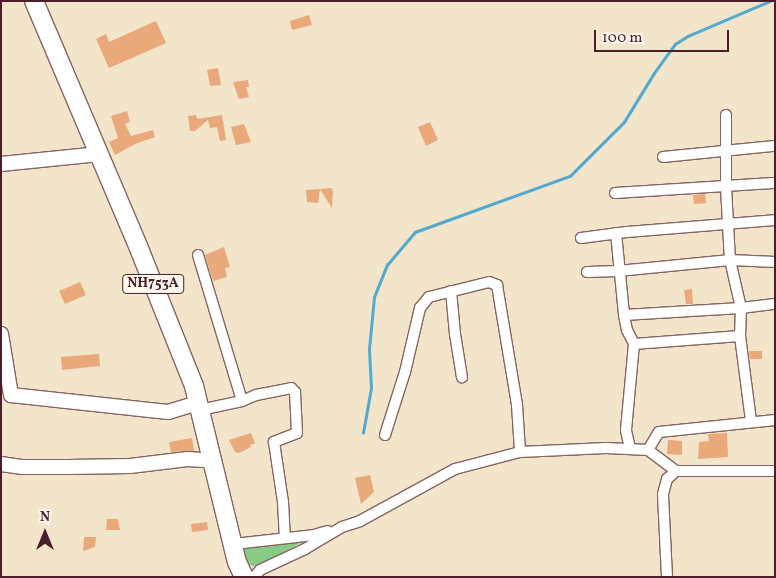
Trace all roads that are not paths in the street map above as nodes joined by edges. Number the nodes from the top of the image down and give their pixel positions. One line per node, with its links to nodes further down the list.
1 (34, 1): 5 (highway, NH753A)
2 (726, 115): 4 (street)
3 (774, 146): 4 (street)
4 (728, 151): 6 (street); 9 (street)
5 (99, 154): 7 (street); 29 (highway, NH753A)
6 (663, 157)
7 (1, 164)
8 (773, 183): 9 (street)
9 (726, 186): 10 (street); 12 (street)
10 (615, 193)
11 (775, 220): 12 (street)
12 (728, 224): 13 (street); 16 (street)
13 (616, 233): 14 (street); 18 (street)
14 (581, 238)
15 (198, 255): 28 (street)
16 (730, 260): 17 (street); 18 (street); 22 (street)
17 (775, 262)
18 (618, 271): 19 (street); 23 (street)
19 (587, 272)
20 (451, 291): 27 (street); 32 (street); 35 (street)
21 (775, 304): 22 (street)
22 (741, 308): 23 (street); 25 (street)
23 (624, 315): 26 (street)
24 (1, 334): 29 (street)
25 (740, 336): 26 (street); 31 (street)
26 (634, 344): 33 (street)
27 (462, 378)
28 (242, 401): 29 (street); 41 (street)
29 (199, 407): 36 (highway, NH753A)
30 (775, 420): 31 (street)
31 (751, 421): 34 (street)
32 (385, 435)
33 (630, 448): 34 (street); 35 (street)
34 (648, 450): 39 (street)
35 (520, 452): 40 (street)
36 (214, 461): 37 (street); 42 (highway, NH753A)
37 (1, 464)
38 (775, 470): 39 (street)
39 (676, 471): 45 (street)
40 (342, 527): 41 (street); 44 (street)
41 (285, 538): 42 (street)
42 (234, 544): 43 (highway, NH753A)
43 (244, 577)
44 (254, 577)
45 (667, 577)

